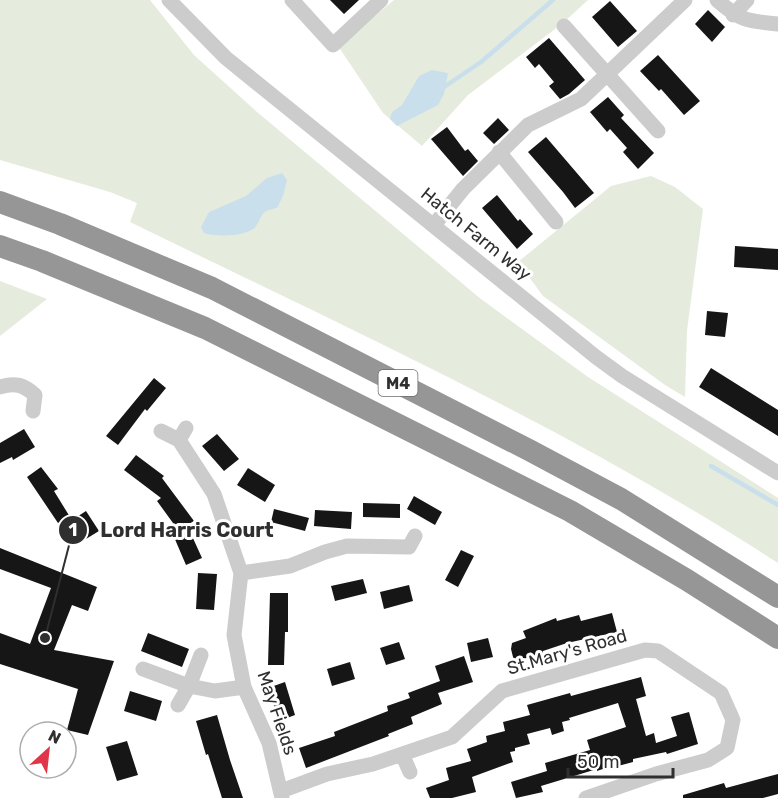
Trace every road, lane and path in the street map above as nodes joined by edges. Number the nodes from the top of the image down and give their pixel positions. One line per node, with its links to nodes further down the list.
1 (169, 0): 15 (street, Hatch Farm Way)
2 (292, 0): 3 (street)
3 (381, 0)
4 (685, 0): 10 (street)
5 (717, 0): 7 (street)
6 (747, 0): 7 (street)
7 (734, 15): 8 (street)
8 (778, 24)
9 (564, 26): 10 (street)
10 (607, 74): 11 (street); 12 (street)
11 (658, 131)
12 (499, 152): 14 (street); 15 (street)
13 (0, 202): 23 (highway, M4)
14 (556, 222)
15 (434, 225): 20 (street, Hatch Farm Way)
16 (0, 246): 24 (highway, M4)
17 (0, 387): 18 (street)
18 (33, 411)
19 (161, 431): 22 (street, May Fields)
20 (778, 473)
21 (415, 546): 22 (street)
22 (241, 573): 28 (street, May Fields)
23 (778, 597)
24 (778, 638)
25 (201, 656): 27 (street)
26 (143, 669): 27 (street)
27 (189, 686): 28 (street); 29 (street)
28 (244, 687): 32 (street, May Fields)
29 (178, 705)
30 (402, 754): 31 (street); 32 (street, St.Mary's Road); 33 (street, St.Mary's Road)
31 (410, 772)
32 (282, 794)
33 (586, 798)

